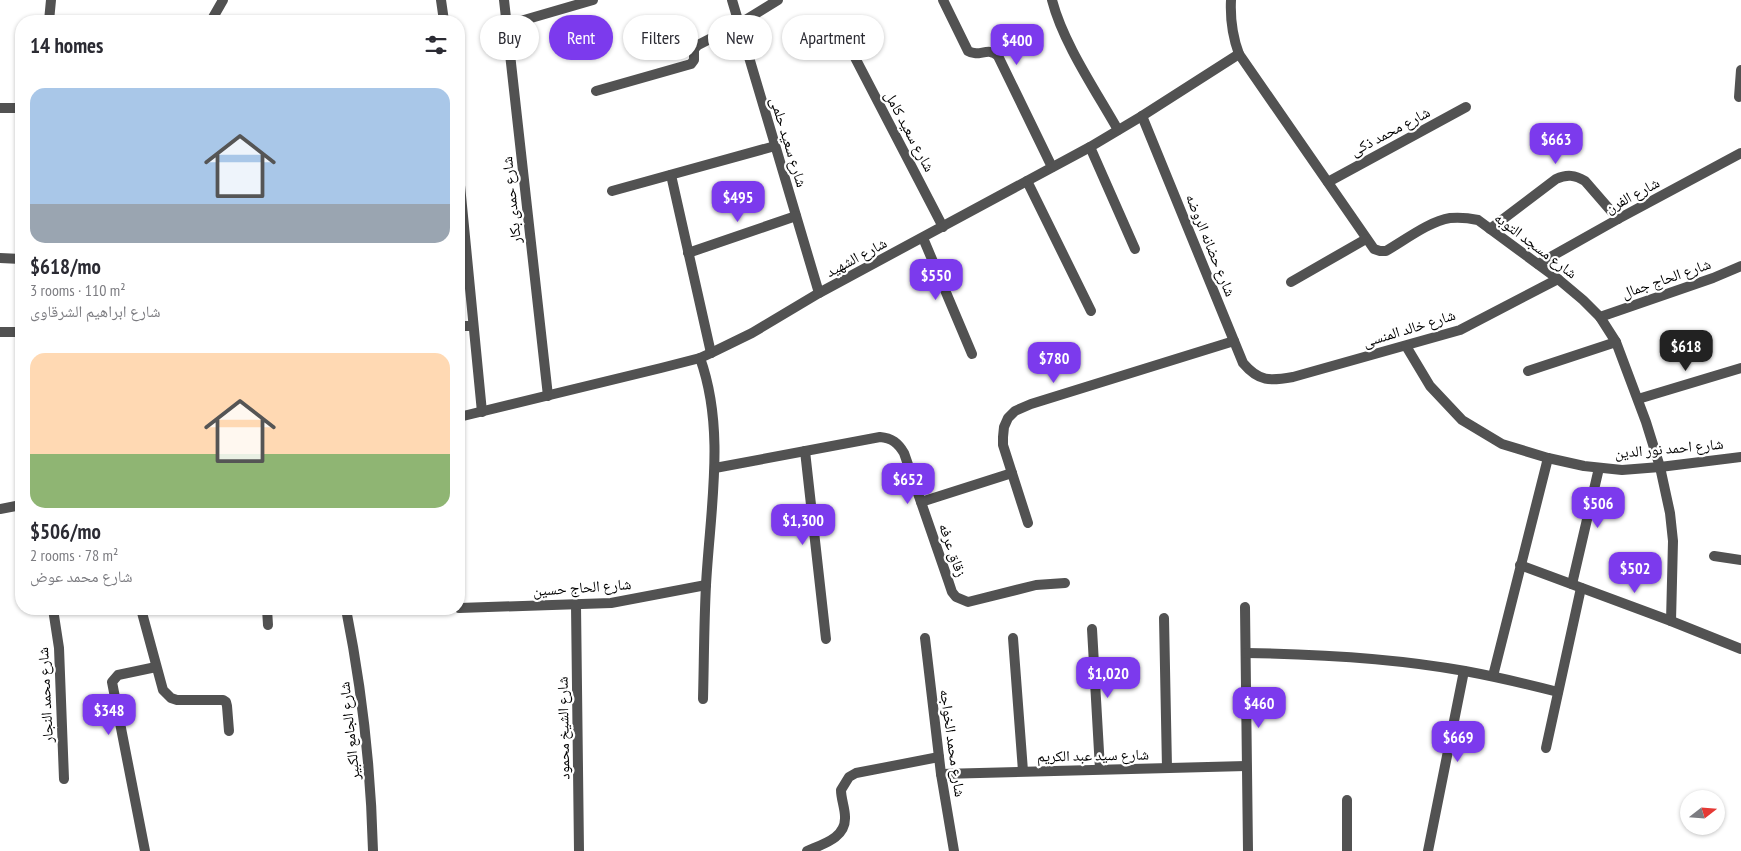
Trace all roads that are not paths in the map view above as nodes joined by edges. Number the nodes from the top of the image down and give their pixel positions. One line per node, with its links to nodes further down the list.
1 (52, 0): 11 (street)
2 (223, 0): 12 (street)
3 (441, 0): 13 (street)
4 (504, 0): 14 (street, شارع حمدى بكار)
5 (593, 0): 17 (street)
6 (732, 0): 15 (street, شارع سعيد حلمى)
7 (778, 0): 16 (street)
8 (943, 0): 34 (street)
9 (1052, 0): 30 (street)
10 (1231, 0): 19 (street, شارع مسجد التوبه)
11 (50, 15)
12 (214, 15)
13 (443, 15)
14 (506, 15)
15 (736, 15)
16 (754, 15)
17 (539, 16)
18 (708, 40): 24 (street)
19 (1239, 54): 29 (street, شارع الشهيد); 37 (street, شارع مسجد التوبه)
20 (511, 60): 70 (street, شارع حمدى بكار)
21 (750, 60): 31 (street, شارع سعيد حلمى)
22 (856, 60): 41 (street, شارع سعيد كامل)
23 (1741, 70): 25 (street)
24 (596, 91)
25 (1738, 97)
26 (1466, 107): 37 (street, شارع محمد ذكى)
27 (0, 108): 28 (street)
28 (15, 108)
29 (1142, 116): 30 (street, شارع الشهيد); 61 (street, شارع حضانه الروضه)
30 (1118, 130): 32 (street, شارع الشهيد)
31 (775, 146): 35 (street); 39 (street, شارع سعيد حلمى)
32 (1090, 147): 34 (street, شارع الشهيد); 46 (street)
33 (1741, 153): 40 (street, شارع الفرن)
34 (1052, 167): 36 (street, شارع الشهيد)
35 (671, 175): 38 (street); 47 (street)
36 (1027, 181): 41 (street, شارع الشهيد); 55 (street)
37 (1328, 182): 44 (street, شارع مسجد التوبه)
38 (612, 191)
39 (796, 216): 47 (street); 54 (street, شارع سعيد حلمى)
40 (1618, 219): 42 (street); 50 (street, شارع الفرن)
41 (943, 227): 43 (street, شارع الشهيد)
42 (1490, 229): 44 (street, شارع مسجد التوبه); 50 (street, شارع مسجد التوبه)
43 (923, 238): 54 (street, شارع الشهيد); 65 (street)
44 (1366, 239): 53 (street)
45 (465, 240): 58 (street)
46 (1135, 249)
47 (688, 253): 64 (street)
48 (0, 258): 49 (street)
49 (15, 259)
50 (1538, 264): 52 (street, شارع مسجد التوبه)
51 (1741, 266): 56 (street, شارع الحاج جمال)
52 (1558, 279): 56 (street, شارع مسجد التوبه); 63 (street, شارع خالد المنسى)
53 (1291, 282)
54 (819, 293): 64 (street, شارع الشهيد)
55 (1091, 311)
56 (1600, 317): 62 (street, شارع مسجد التوبه)
57 (465, 326): 58 (street)
58 (473, 326): 72 (street)
59 (0, 332): 60 (street)
60 (15, 332)
61 (1234, 341): 69 (street, شارع حضانه الروضه); 80 (street)
62 (1616, 342): 68 (street); 71 (street, شارع مسجد التوبه)
63 (1406, 346): 69 (street, شارع خالد المنسى); 76 (street, شارع احمد نور الدين)
64 (711, 353): 66 (street, شارع الشهيد)
65 (972, 354)
66 (700, 358): 70 (street, شارع الشهيد); 78 (street)
67 (1741, 368): 71 (street)
68 (1528, 371)
69 (1261, 378)
70 (548, 396): 72 (street, شارع الشهيد)
71 (1638, 399): 77 (street, شارع مسجد التوبه)
72 (482, 412): 73 (street, شارع الشهيد)
73 (465, 416)
74 (805, 451): 78 (street, زقاق عرفه); 81 (street, زقاق عرفه); 104 (street)
75 (1741, 457): 77 (street, شارع احمد نور الدين)
76 (1548, 458): 79 (street, شارع احمد نور الدين); 87 (street)
77 (1660, 467): 79 (street, شارع احمد نور الدين); 99 (street, شارع مسجد التوبه)
78 (715, 468): 89 (street)
79 (1599, 468): 90 (street)
80 (1012, 473): 81 (street); 84 (street)
81 (920, 502): 88 (street, زقاق عرفه)
82 (15, 507): 83 (street)
83 (0, 508)
84 (1028, 523)
85 (1714, 556): 86 (street)
86 (1741, 560)
87 (1520, 565): 90 (street); 109 (street)
88 (1065, 583)
89 (706, 585): 91 (street, شارع الحاج حسين); 111 (street)
90 (1577, 586): 99 (street); 110 (street)
91 (576, 605): 93 (street, شارع الحاج حسين); 124 (street, شارع الشيخ محمود)
92 (1245, 607): 106 (street)
93 (465, 608)
94 (54, 615): 120 (street, شارع محمد النجار)
95 (143, 615): 107 (street)
96 (267, 615): 100 (street)
97 (348, 615): 123 (street, شارع الجامع الكبير)
98 (1164, 618): 116 (street)
99 (1672, 621): 105 (street)
100 (268, 625)
101 (1092, 630): 117 (street)
102 (925, 638): 114 (street, شارع محمد الخواجه)
103 (1013, 638): 118 (street)
104 (826, 639)
105 (1741, 648)
106 (1246, 652): 108 (street); 115 (street)
107 (156, 667): 112 (street); 122 (street)
108 (1464, 671): 109 (street); 129 (street)
109 (1493, 676): 110 (street)
110 (1558, 692): 113 (street)
111 (703, 699)
112 (229, 731)
113 (1546, 748)
114 (939, 757): 119 (street, شارع محمد الخواجه); 125 (street)
115 (1246, 766): 116 (street, شارع سيد عبد الكريم); 127 (street)
116 (1167, 768): 117 (street, شارع سيد عبد الكريم)
117 (1100, 769): 118 (street, شارع سيد عبد الكريم)
118 (1023, 771): 119 (street, شارع سيد عبد الكريم)
119 (941, 774): 126 (street, شارع محمد الخواجه)
120 (64, 779)
121 (1347, 800): 128 (street)
122 (145, 851)
123 (373, 851)
124 (579, 851)
125 (807, 851)
126 (954, 851)
127 (1248, 851)
128 (1347, 851)
129 (1428, 851)

